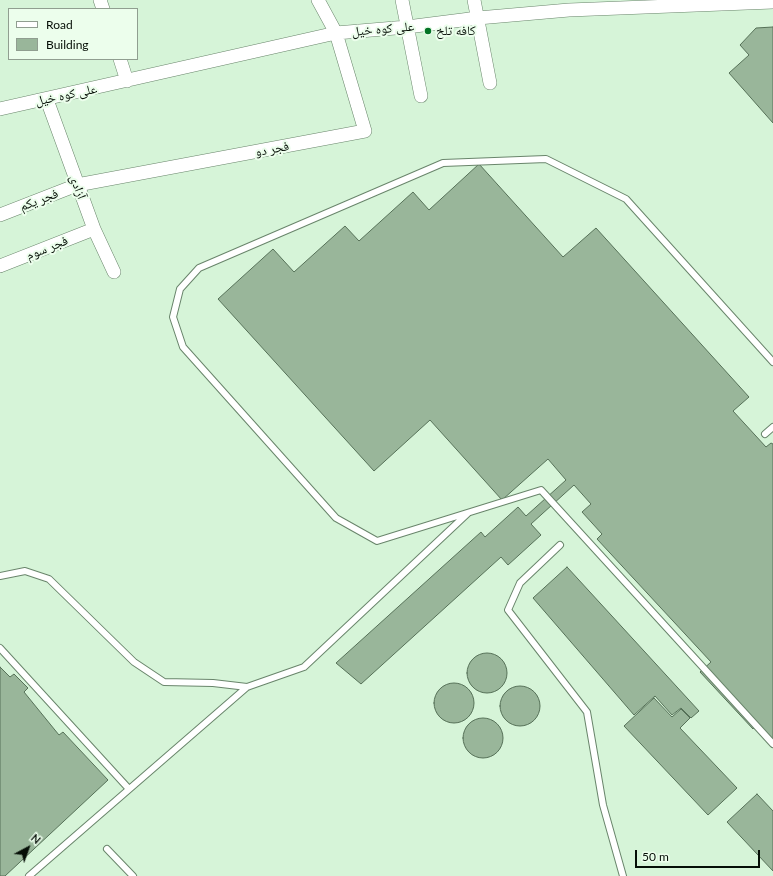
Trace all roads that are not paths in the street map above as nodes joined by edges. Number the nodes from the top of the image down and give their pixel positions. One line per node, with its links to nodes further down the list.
1 (318, 0): 9 (street)
2 (402, 0): 8 (street)
3 (474, 0): 7 (street)
4 (773, 2): 5 (street, علی کوه خیل)
5 (683, 3): 6 (street, علی کوه خیل)
6 (567, 5): 7 (street, علی کوه خیل)
7 (478, 18): 8 (street, علی کوه خیل); 12 (street)
8 (407, 27): 9 (street, علی کوه خیل); 13 (street)
9 (336, 33): 11 (street, علی کوه خیل); 16 (street, فجر دو)
10 (120, 60): 11 (street)
11 (127, 81): 14 (street, علی کوه خیل)
12 (490, 83)
13 (421, 96)
14 (47, 100): 15 (street, علی کوه خیل); 16 (street, آزادی)
15 (0, 108)
16 (77, 185): 17 (street, فجر یکم); 18 (street, آزادی)
17 (0, 215)
18 (94, 229): 19 (street, فجر سوم); 20 (street, آزادی)
19 (0, 266)
20 (114, 272)
21 (773, 362): 24 (lane)
22 (773, 426): 23 (lane)
23 (765, 434)
24 (469, 512): 28 (lane); 29 (lane)
25 (560, 545): 34 (lane)
26 (0, 576): 28 (lane)
27 (0, 648): 30 (lane)
28 (247, 687): 30 (lane)
29 (773, 744)
30 (129, 789): 32 (lane)
31 (107, 849): 33 (lane)
32 (29, 876)
33 (133, 876)
34 (623, 876)

